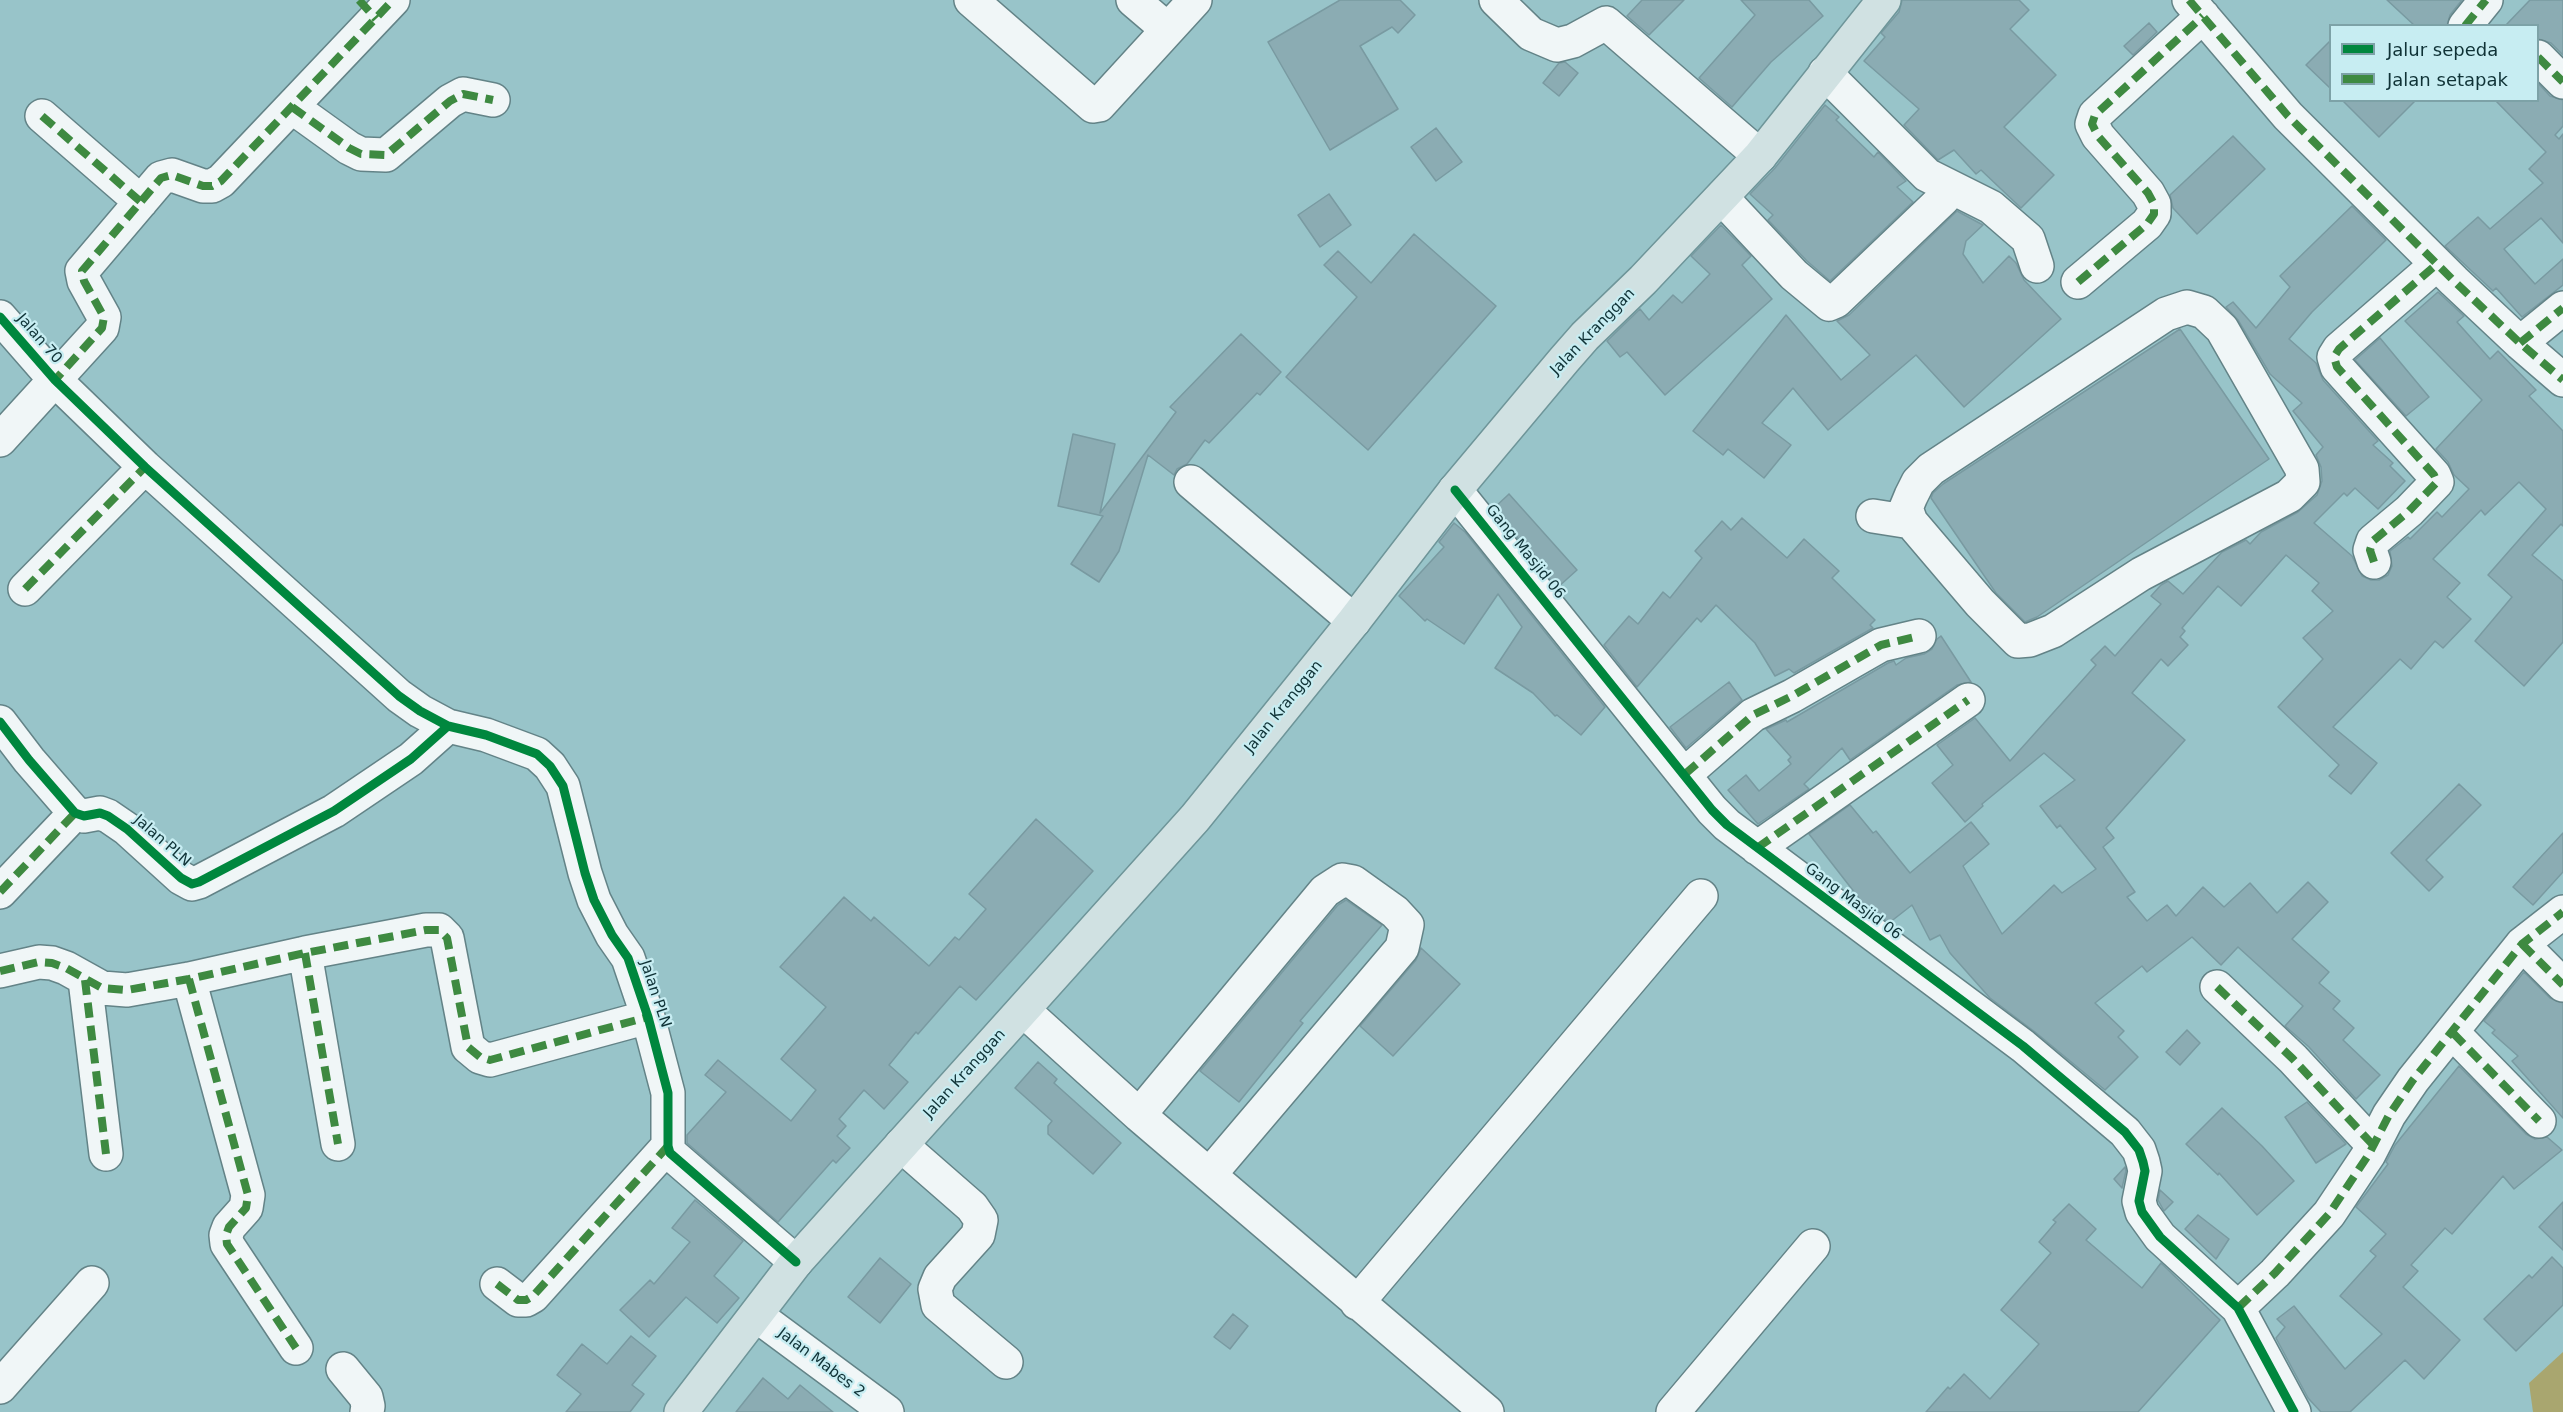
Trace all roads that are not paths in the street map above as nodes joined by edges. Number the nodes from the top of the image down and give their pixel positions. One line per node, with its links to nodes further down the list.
1 (971, 0): 11 (street)
2 (1133, 0): 11 (street)
3 (1195, 0): 11 (street)
4 (1496, 0): 9 (street)
5 (1884, 0): 13 (main road, Jalan Kranggan)
6 (2486, 0): 10 (street)
7 (376, 6): 16 (street)
8 (2196, 8): 22 (street); 24 (street)
9 (1612, 11): 18 (street)
10 (2467, 24)
11 (1167, 29)
12 (2539, 58): 14 (street)
13 (1825, 73): 18 (main road, Jalan Kranggan); 23 (street)
14 (2563, 82)
15 (493, 100): 16 (street)
16 (292, 107): 21 (street)
17 (42, 116): 21 (street)
18 (1760, 156): 19 (main road, Jalan Kranggan)
19 (1722, 198): 20 (street); 33 (main road, Jalan Kranggan)
20 (1943, 199)
21 (141, 202): 28 (street)
22 (2437, 264): 27 (street); 36 (street)
23 (2037, 266)
24 (2078, 282)
25 (2563, 308): 27 (street)
26 (0, 317): 28 (street, Jalan 70)
27 (2520, 343): 29 (street)
28 (55, 380): 30 (street); 31 (street, Jalan PLN)
29 (2563, 380)
30 (0, 440)
31 (145, 467): 37 (street); 42 (street, Jalan PLN)
32 (1191, 482): 38 (street)
33 (1455, 490): 38 (main road, Jalan Kranggan); 43 (street, Gang Masjid 06)
34 (1872, 516): 35 (street)
35 (1911, 522): 35 (street)
36 (2374, 562)
37 (25, 589)
38 (1354, 621): 56 (main road, Jalan Kranggan)
39 (1919, 636): 43 (street)
40 (1968, 700): 45 (street)
41 (0, 722): 44 (street)
42 (448, 726): 44 (street, Jalan PLN); 57 (street, Jalan PLN)
43 (1685, 774): 45 (street, Gang Masjid 06)
44 (75, 813): 46 (street)
45 (1757, 848): 72 (street, Gang Masjid 06)
46 (0, 892)
47 (1701, 896): 71 (street)
48 (2563, 912): 49 (street)
49 (2522, 944): 54 (street); 58 (street)
50 (305, 953): 52 (street); 57 (street); 61 (street)
51 (0, 971): 53 (street)
52 (189, 979): 53 (street); 74 (street)
53 (86, 980): 65 (street)
54 (2563, 985)
55 (2217, 987): 63 (street)
56 (1023, 1010): 59 (street); 62 (main road, Jalan Kranggan)
57 (648, 1017): 64 (street, Jalan PLN)
58 (2453, 1033): 60 (street); 63 (street)
59 (1139, 1115): 66 (street); 66 (street)
60 (2539, 1120)
61 (338, 1144)
62 (901, 1145): 68 (main road, Jalan Kranggan); 75 (street)
63 (2373, 1145): 72 (street)
64 (668, 1146): 68 (street); 70 (street)
65 (106, 1154)
66 (1210, 1174): 71 (street)
67 (1813, 1246): 82 (street)
68 (796, 1262): 73 (main road, Jalan Kranggan)
69 (92, 1283): 77 (street)
70 (497, 1284)
71 (1357, 1303): 81 (street)
72 (2238, 1308): 83 (street, Gang Masjid 06)
73 (756, 1315): 79 (main road, Jalan Kranggan); 80 (street, Jalan Mabes 2)
74 (296, 1348)
75 (1006, 1362)
76 (343, 1369): 78 (street)
77 (0, 1387)
78 (367, 1412)
79 (681, 1412)
80 (887, 1412)
81 (1487, 1412)
82 (1673, 1412)
83 (2294, 1412)

